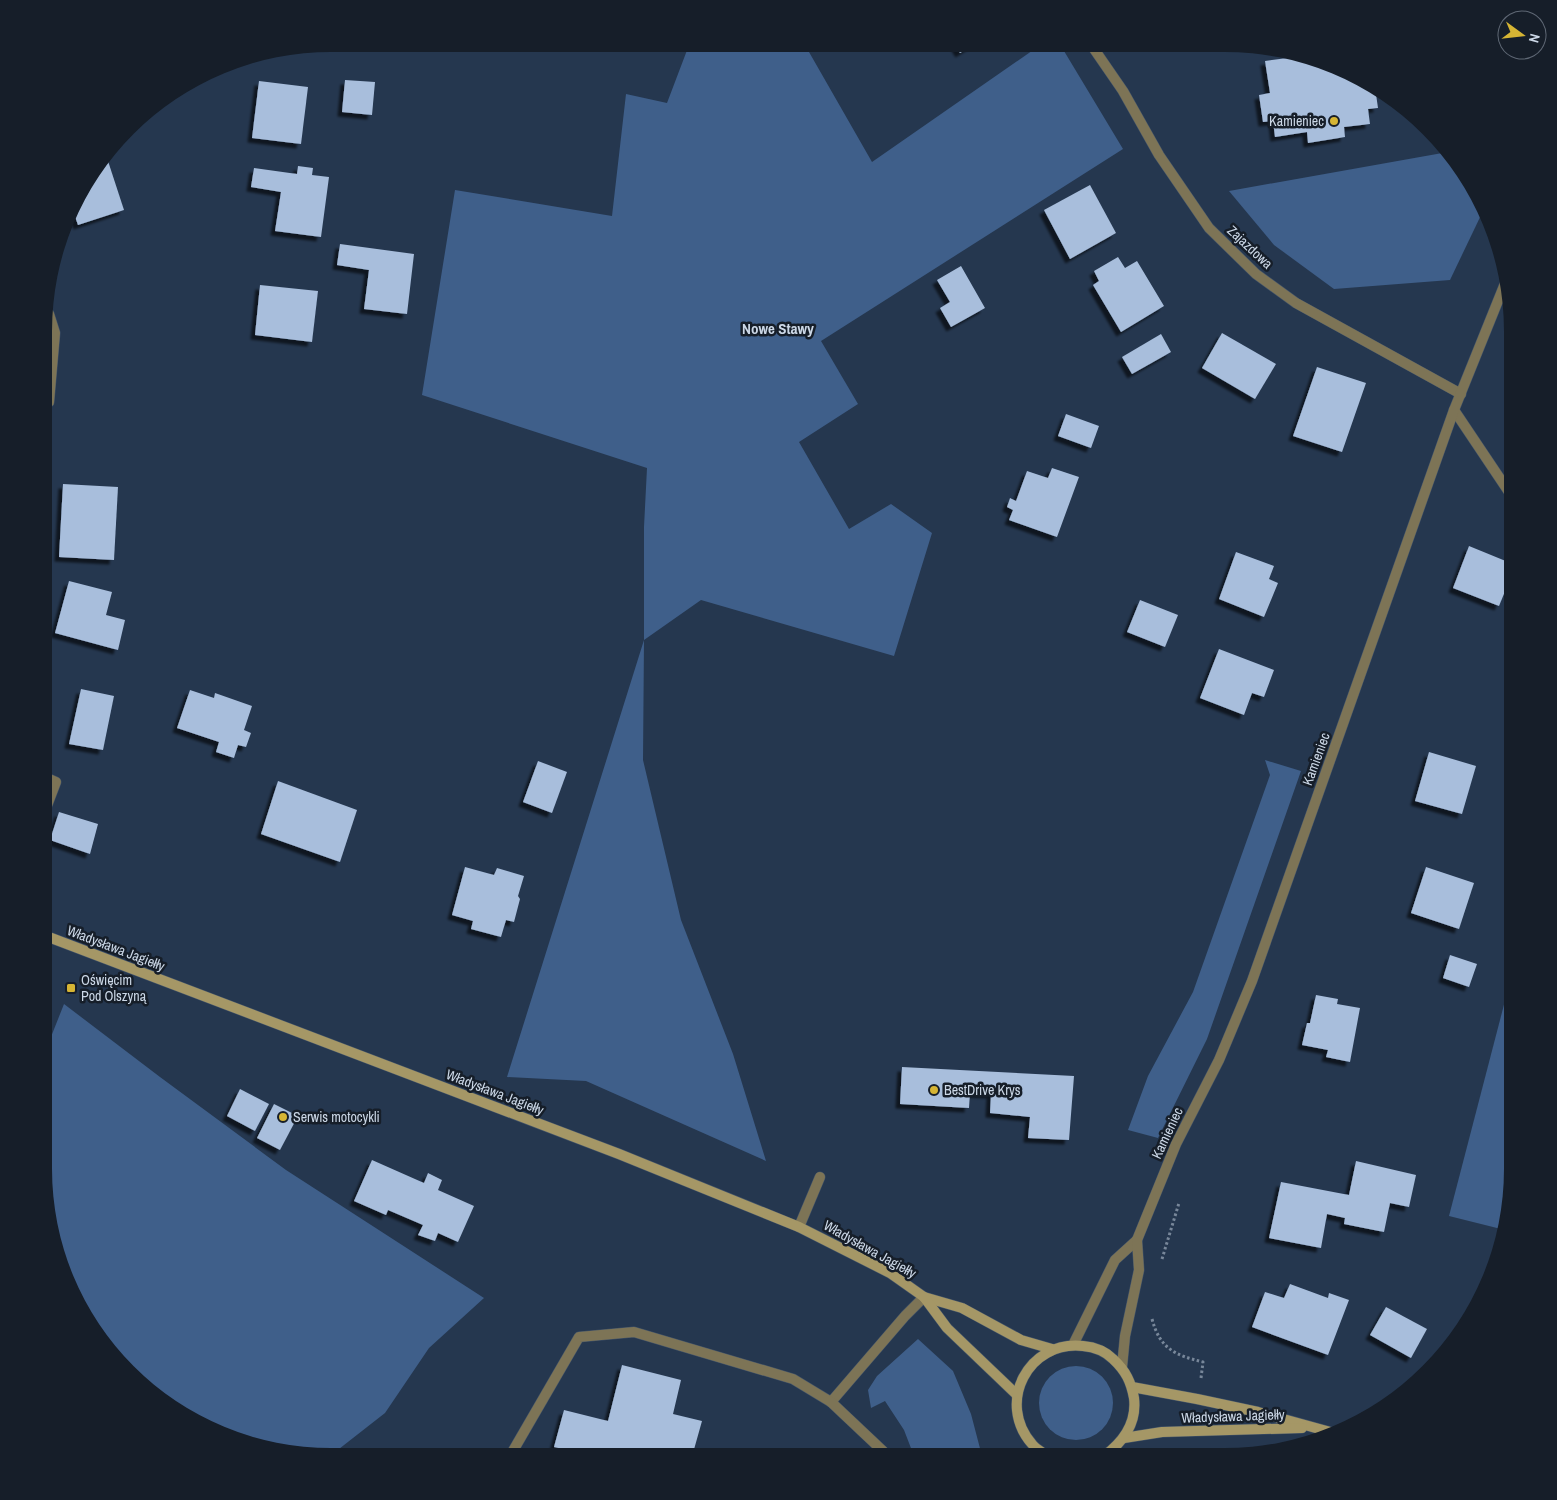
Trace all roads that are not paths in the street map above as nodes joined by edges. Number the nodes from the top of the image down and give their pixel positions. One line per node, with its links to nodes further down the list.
1 (1096, 52): 5 (street, Zajazdowa)
2 (1502, 292): 5 (street, Kamieniec)
3 (52, 325): 4 (street)
4 (52, 363)
5 (1461, 394): 6 (street, Kamieniec)
6 (1454, 410): 7 (street); 13 (street, Kamieniec)
7 (1504, 485)
8 (52, 780): 9 (street)
9 (52, 792)
10 (52, 938): 12 (street, Władysława Jagiełły)
11 (820, 1177): 12 (street)
12 (799, 1227): 14 (street, Władysława Jagiełły)
13 (1137, 1240): 15 (street, Kamieniec); 17 (street, Kamieniec)
14 (924, 1296): 16 (street, Władysława Jagiełły); 19 (street, Władysława Jagiełły); 20 (street)
15 (1073, 1345): 16 (street); 17 (street)
16 (1052, 1349): 19 (street)
17 (1122, 1367): 18 (street)
18 (1132, 1388): 21 (street, Władysława Jagiełły); 23 (street)
19 (1017, 1395): 26 (street)
20 (831, 1402): 24 (street); 25 (street)
21 (1313, 1428): 22 (street, Władysława Jagiełły); 23 (street, Władysława Jagiełły)
22 (1323, 1430)
23 (1124, 1438): 27 (street)
24 (515, 1448)
25 (880, 1448)
26 (1031, 1448)
27 (1114, 1448)

